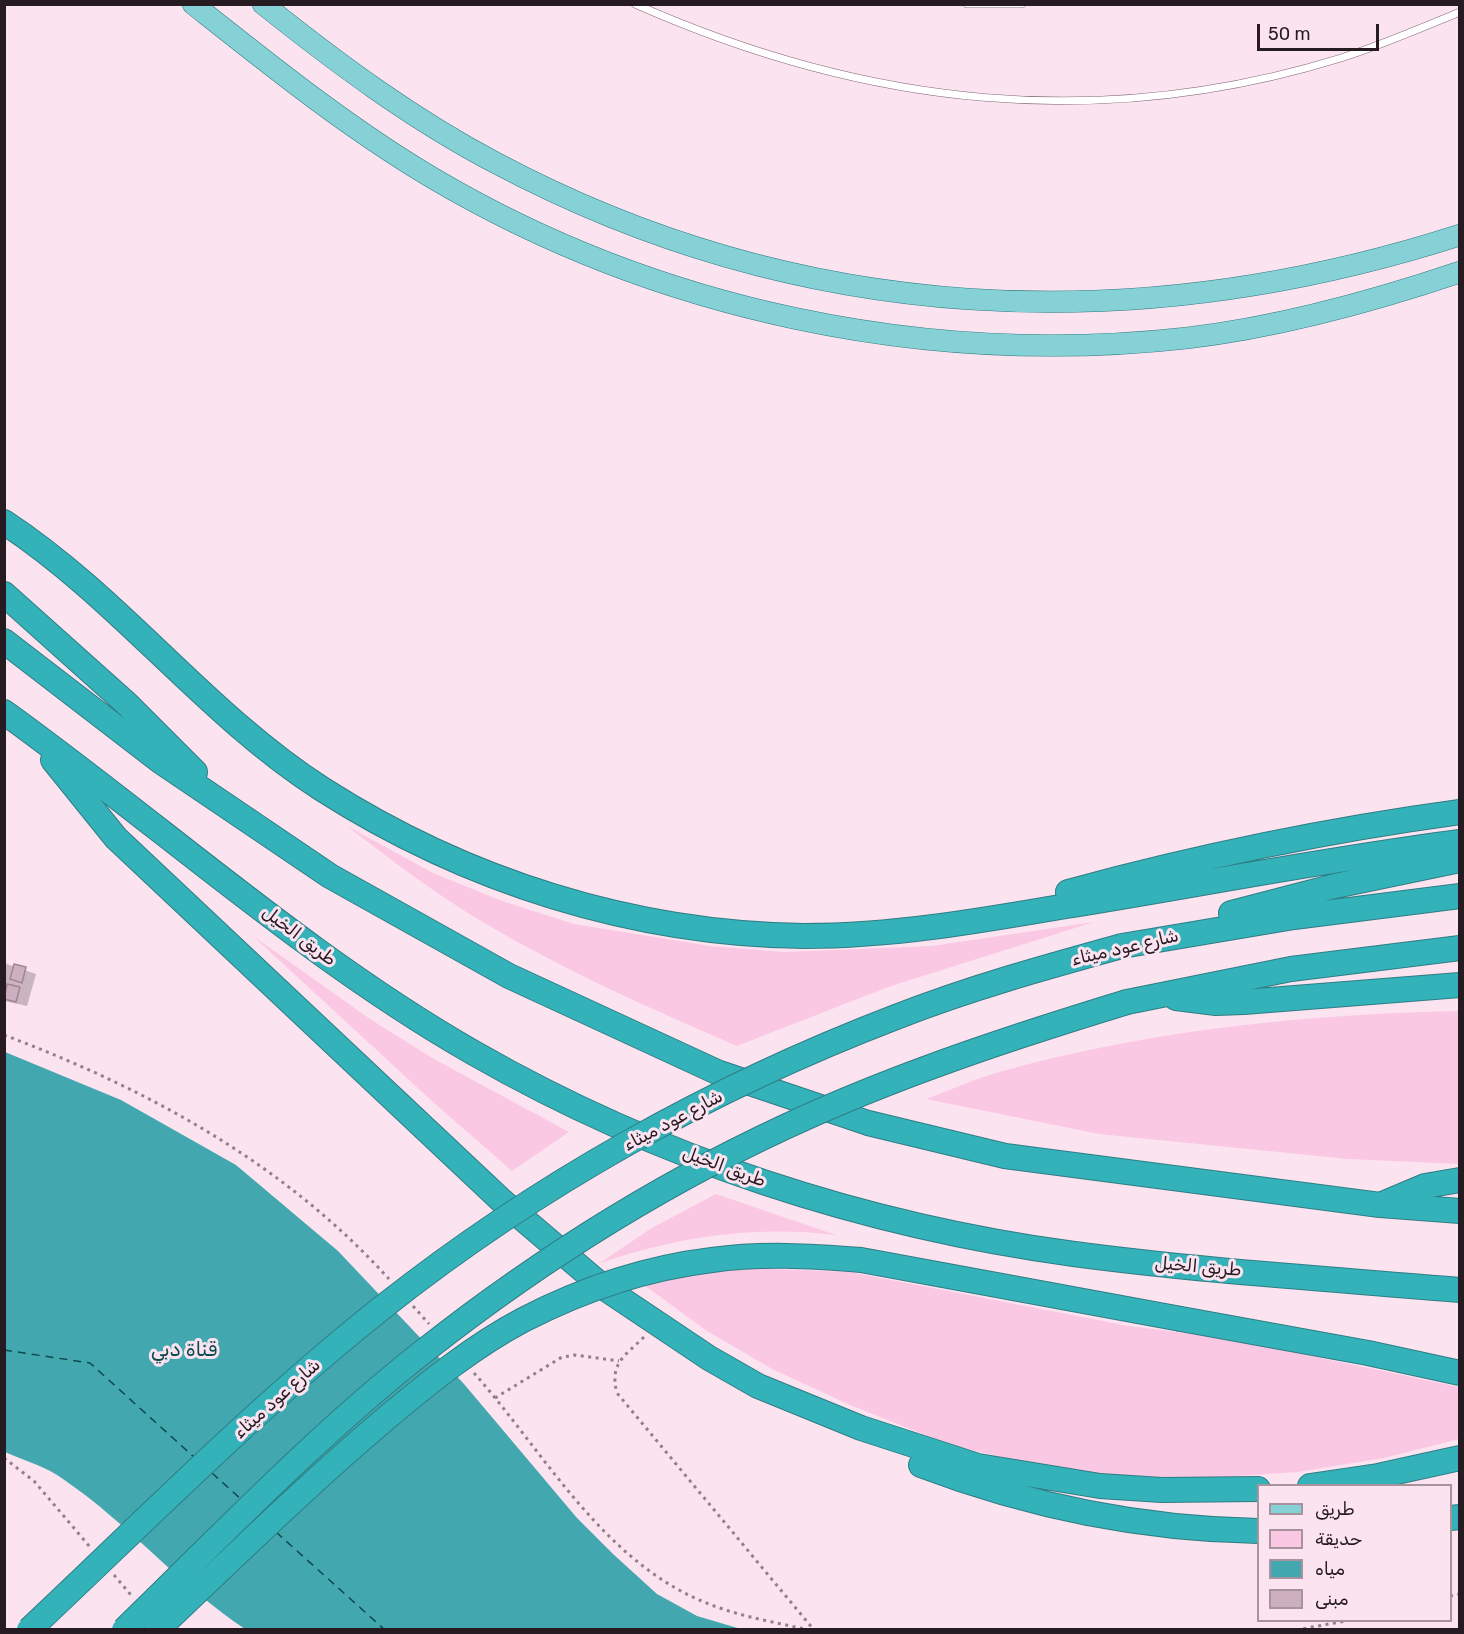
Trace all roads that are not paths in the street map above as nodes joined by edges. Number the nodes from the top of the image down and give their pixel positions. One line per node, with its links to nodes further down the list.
1 (193, 4): 8 (main road)
2 (262, 4): 7 (main road)
3 (635, 4): 6 (lane)
4 (967, 4): 5 (lane)
5 (1022, 4)
6 (1460, 12)
7 (1460, 235)
8 (1460, 272)
9 (4, 522): 19 (highway)
10 (4, 594): 14 (highway)
11 (4, 641): 14 (highway)
12 (4, 712): 13 (highway, طريق الخيل)
13 (32, 732): 27 (highway, طريق الخيل); 31 (highway)
14 (228, 810): 25 (highway)
15 (1460, 812): 19 (highway)
16 (1460, 842): 19 (highway)
17 (1460, 860): 20 (highway)
18 (1460, 896): 20 (highway, شارع عود ميثاء)
19 (1002, 917)
20 (1133, 944): 36 (highway, شارع عود ميثاء, bridge)
21 (1460, 948): 23 (highway)
22 (1460, 985): 23 (highway)
23 (1159, 995): 37 (highway, bridge)
24 (1460, 1180): 25 (highway)
25 (1380, 1205): 26 (highway)
26 (1460, 1211)
27 (1460, 1290)
28 (1368, 1353): 29 (highway); 30 (highway); 38 (highway, bridge)
29 (1460, 1359)
30 (1460, 1373)
31 (758, 1386): 34 (highway); 35 (highway)
32 (1460, 1458): 33 (highway)
33 (1318, 1484)
34 (1257, 1489)
35 (1257, 1531)
36 (29, 1629)
37 (124, 1629)
38 (157, 1629)

